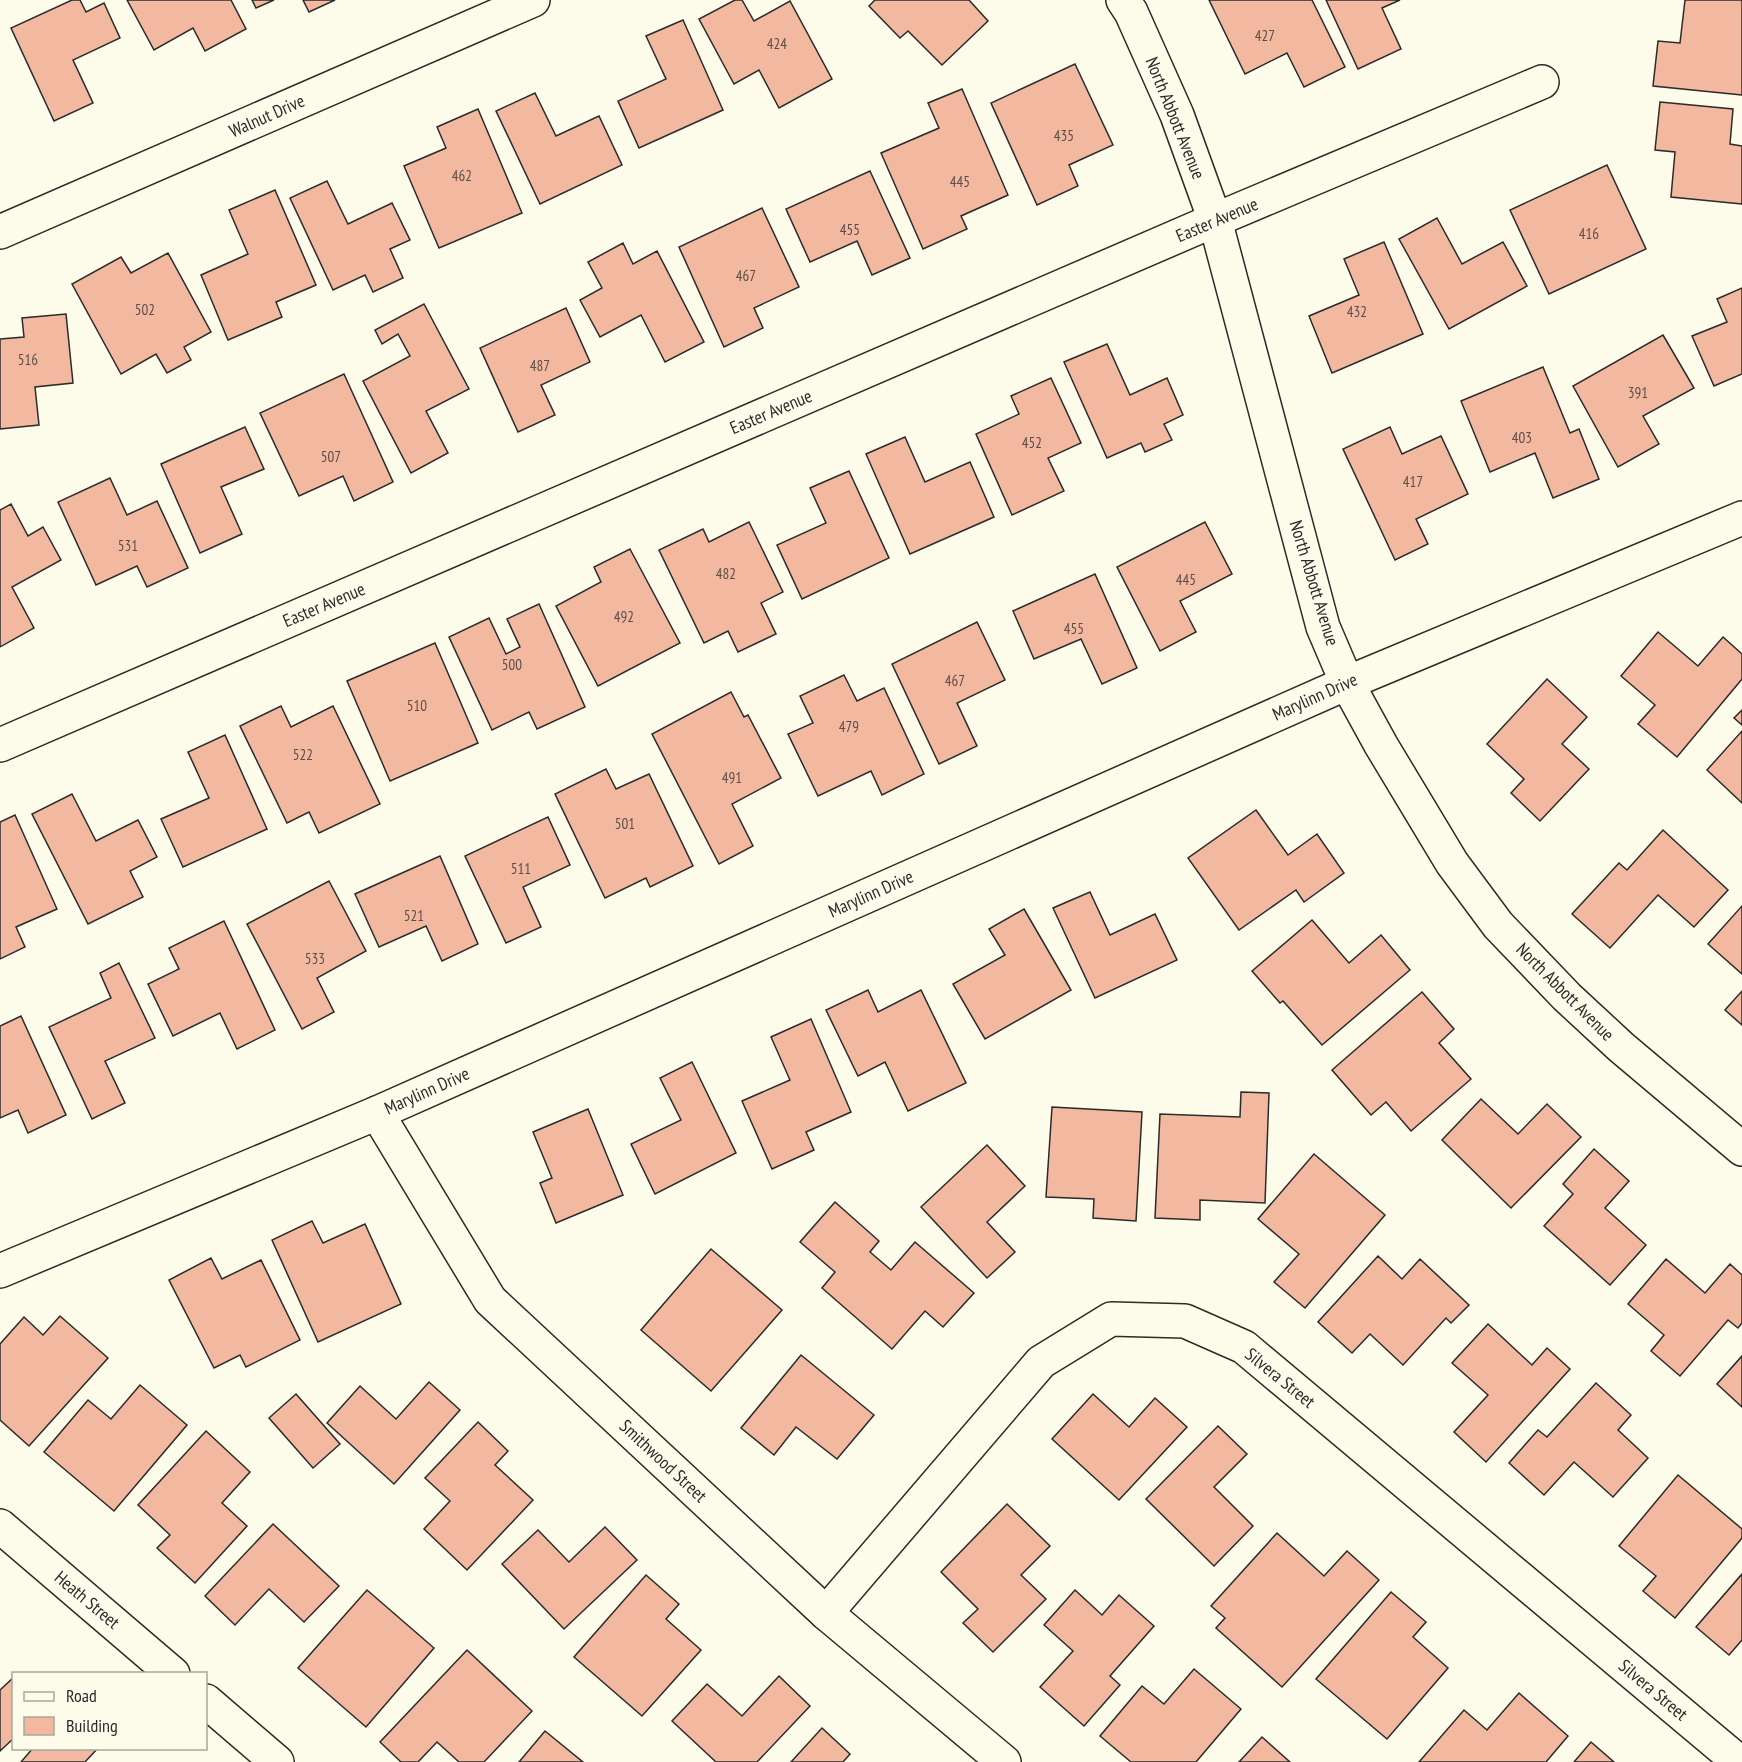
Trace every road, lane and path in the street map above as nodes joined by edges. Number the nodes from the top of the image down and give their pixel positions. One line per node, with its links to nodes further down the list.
1 (533, 0): 5 (street, Walnut Drive)
2 (1123, 0): 4 (street, North Abbott Avenue)
3 (1542, 82): 4 (street, Easter Avenue)
4 (1215, 220): 7 (street, North Abbott Avenue); 8 (street, Easter Avenue)
5 (0, 232)
6 (1742, 518): 7 (street, Marylinn Drive)
7 (1347, 683): 9 (street, Marylinn Drive); 10 (street, North Abbott Avenue)
8 (0, 745)
9 (377, 1113): 11 (street, Marylinn Drive); 13 (street, Smithwood Street)
10 (1742, 1149)
11 (0, 1271)
12 (0, 1526): 14 (street, Heath Street)
13 (826, 1613): 17 (street, Smithwood Street); 18 (street, Silvera Street)
14 (171, 1672)
15 (207, 1702): 16 (street)
16 (277, 1762)
17 (1004, 1762)
18 (1739, 1762)

